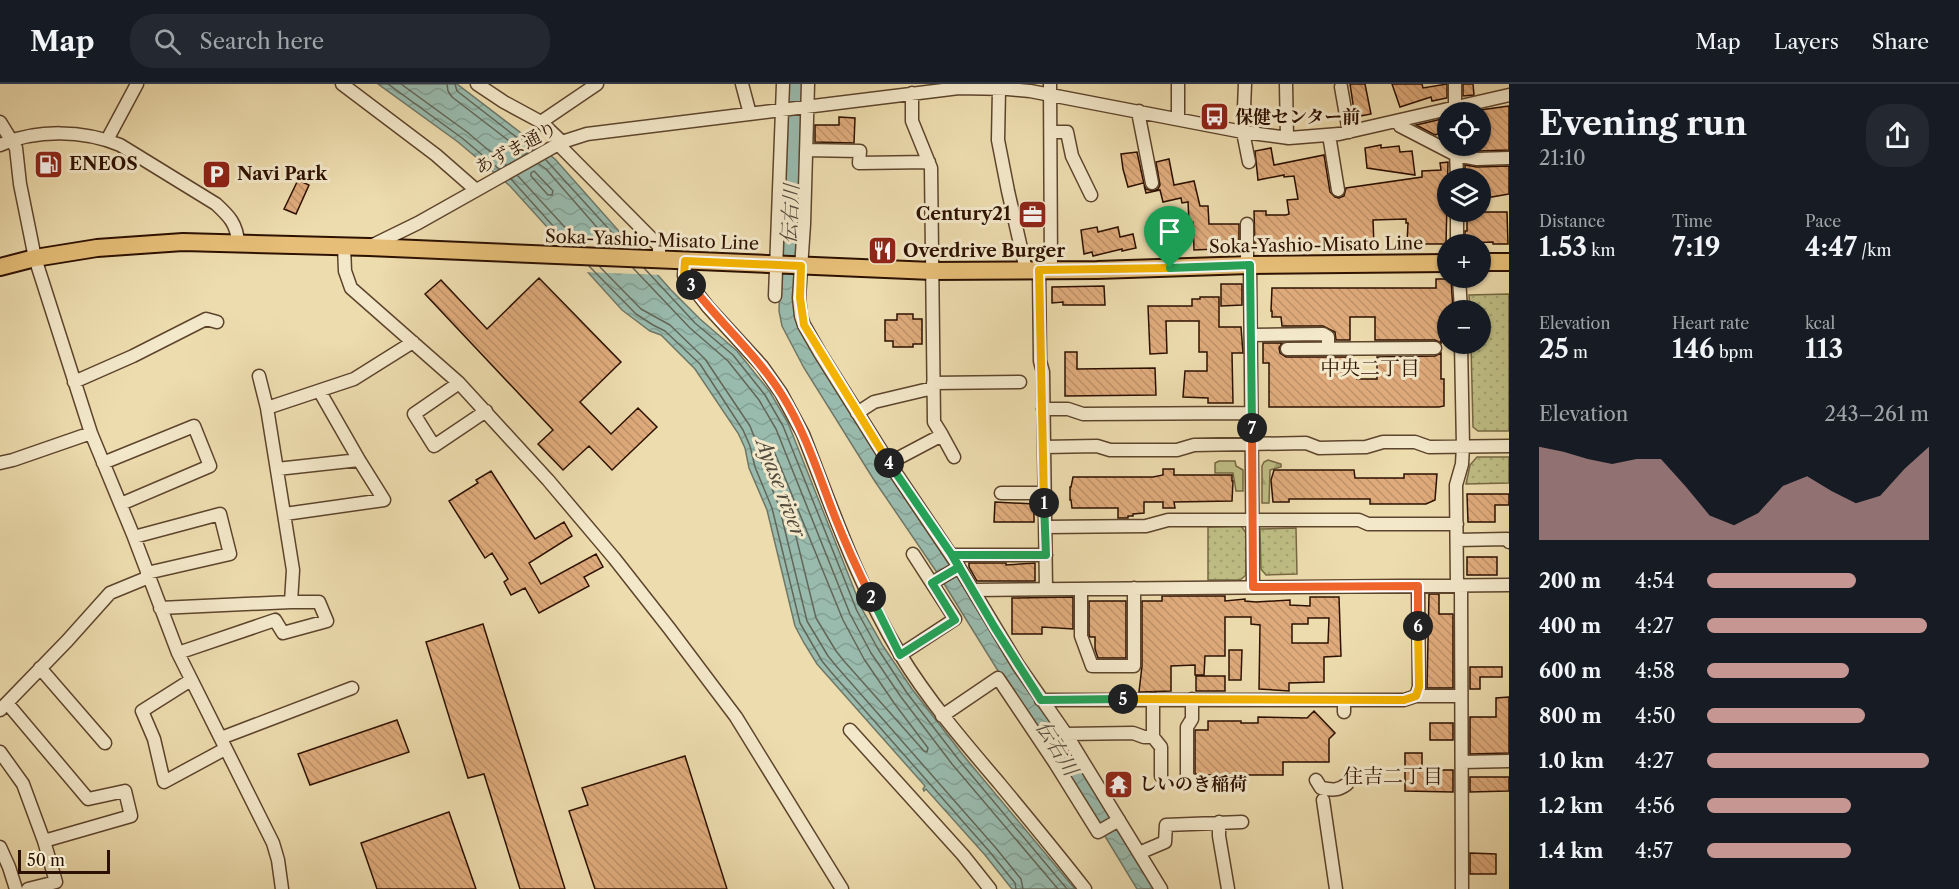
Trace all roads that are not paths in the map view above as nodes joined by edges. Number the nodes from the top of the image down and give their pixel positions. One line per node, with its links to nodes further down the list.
1 (137, 84): 34 (street)
2 (342, 84): 44 (street)
3 (477, 84): 26 (street)
4 (597, 84): 26 (street)
5 (742, 84): 22 (street)
6 (783, 84): 20 (street)
7 (808, 84): 19 (street)
8 (1178, 84): 24 (street)
9 (1245, 84): 29 (street)
10 (1286, 84): 32 (street)
11 (1455, 84): 17 (street)
12 (1341, 87): 30 (street)
13 (999, 88): 14 (street, あずま通り); 15 (street, あずま通り); 61 (street)
14 (1050, 89): 21 (street, あずま通り); 28 (street)
15 (912, 93): 19 (street, あずま通り); 41 (street)
16 (1509, 95): 18 (street, あずま通り)
17 (1455, 102)
18 (1484, 102)
19 (806, 107): 20 (street, あずま通り); 38 (street)
20 (783, 110): 22 (street, あずま通り); 57 (street)
21 (1139, 111): 24 (street, あずま通り); 43 (street)
22 (750, 114): 37 (street, あずま通り)
23 (1437, 114): 27 (street, あずま通り)
24 (1178, 118): 29 (street, あずま通り)
25 (0, 122): 33 (street)
26 (541, 122): 37 (street)
27 (1398, 122): 30 (street, あずま通り); 35 (street)
28 (1051, 132): 46 (street); 61 (street)
29 (1243, 132): 32 (street, あずま通り); 42 (street)
30 (1349, 132): 31 (street, あずま通り)
31 (1329, 135): 32 (street, あずま通り); 45 (street)
32 (1287, 138)
33 (12, 140): 34 (street); 36 (street); 51 (street)
34 (107, 140): 48 (street)
35 (1437, 142)
36 (0, 145)
37 (555, 146): 44 (street, あずま通り); 52 (street)
38 (806, 150): 41 (street); 59 (street)
39 (1470, 156): 40 (street)
40 (1509, 158)
41 (928, 162): 62 (street)
42 (1249, 162)
43 (1152, 183)
44 (482, 187): 50 (street, あずま通り)
45 (1338, 190)
46 (1091, 195)
47 (1247, 224): 58 (street)
48 (238, 243): 49 (main road, Soka-Yashio-Misato Line); 51 (main road, Soka-Yashio-Misato Line)
49 (344, 246): 50 (main road, Soka-Yashio-Misato Line); 66 (street)
50 (369, 247): 52 (main road, Soka-Yashio-Misato Line)
51 (36, 258): 60 (main road, Soka-Yashio-Misato Line); 72 (street)
52 (662, 260): 53 (main road, Soka-Yashio-Misato Line)
53 (685, 261): 57 (main road, Soka-Yashio-Misato Line); 121 (street)
54 (1491, 262): 55 (main road)
55 (1509, 262)
56 (1437, 263): 58 (main road, Soka-Yashio-Misato Line)
57 (778, 265): 59 (main road, Soka-Yashio-Misato Line); 63 (street)
58 (1249, 265): 61 (main road, Soka-Yashio-Misato Line); 65 (street)
59 (799, 266): 62 (main road, Soka-Yashio-Misato Line); 80 (street)
60 (0, 267)
61 (1039, 270): 62 (main road, Soka-Yashio-Misato Line); 78 (street)
62 (932, 271): 75 (street)
63 (776, 296)
64 (217, 322): 72 (street)
65 (1251, 334): 68 (street); 81 (street)
66 (413, 342): 74 (street); 76 (street)
67 (1436, 348): 68 (street)
68 (1328, 349): 69 (street)
69 (1287, 350)
70 (1461, 354): 85 (street)
71 (259, 376): 77 (street)
72 (74, 382): 82 (street)
73 (1020, 382): 75 (street)
74 (459, 383): 79 (street); 79 (street)
75 (933, 385): 80 (street); 83 (street)
76 (320, 392): 77 (street); 89 (street)
77 (267, 408): 93 (street)
78 (1043, 409): 81 (street); 87 (street)
79 (486, 411): 154 (street)
80 (857, 413): 92 (street)
81 (1251, 413): 84 (street)
82 (91, 433): 90 (street); 91 (street)
83 (942, 435): 88 (street); 92 (street)
84 (1252, 444): 85 (street); 87 (street); 98 (street)
85 (1463, 446): 86 (street); 99 (street)
86 (1509, 446)
87 (1044, 447): 95 (street)
88 (954, 457)
89 (358, 460): 93 (street); 97 (street)
90 (0, 463)
91 (103, 463): 96 (street); 96 (street)
92 (889, 463): 105 (street)
93 (277, 469): 97 (street)
94 (1001, 493): 95 (street)
95 (1044, 493): 100 (street)
96 (120, 504): 101 (street)
97 (285, 514): 118 (street)
98 (1252, 520): 99 (street); 100 (street); 113 (street)
99 (1456, 524): 102 (street)
100 (1045, 527): 106 (street)
101 (135, 537): 108 (street); 108 (street)
102 (1457, 540): 103 (street); 110 (street)
103 (1508, 540)
104 (914, 554): 109 (street)
105 (952, 555): 106 (street); 107 (street)
106 (1046, 555): 115 (street)
107 (957, 568): 109 (street); 117 (street)
108 (148, 575): 119 (street); 122 (street)
109 (935, 582): 121 (street)
110 (1459, 585): 111 (street); 112 (street); 126 (street)
111 (1509, 585)
112 (1418, 586): 113 (street); 125 (street)
113 (1253, 587): 114 (street)
114 (1134, 588): 116 (street); 116 (street)
115 (1046, 589): 116 (street); 117 (street)
116 (1081, 589)
117 (973, 590): 129 (street)
118 (291, 602): 119 (street); 120 (street)
119 (160, 608): 120 (street)
120 (178, 653): 123 (street)
121 (900, 655): 131 (street)
122 (40, 668): 130 (street); 135 (street)
123 (191, 680): 136 (street); 136 (street)
124 (352, 688): 136 (street)
125 (1416, 696): 126 (street); 128 (street)
126 (1461, 696): 139 (street)
127 (1153, 699): 128 (street); 129 (street); 134 (street)
128 (1192, 699): 142 (street)
129 (1041, 700): 133 (street)
130 (3, 707): 148 (street)
131 (942, 716): 145 (street); 156 (street)
132 (850, 730): 155 (street)
133 (1066, 734): 134 (street); 145 (street)
134 (1153, 737): 140 (street)
135 (105, 743)
136 (223, 744): 153 (street)
137 (0, 752): 148 (street)
138 (1509, 761): 139 (street)
139 (1462, 762): 160 (street)
140 (1161, 776)
141 (1316, 780): 143 (street)
142 (1192, 781)
143 (1347, 784)
144 (1323, 800): 159 (street)
145 (1119, 820): 150 (street)
146 (1219, 822): 147 (street); 150 (street); 158 (street)
147 (1242, 822)
148 (44, 841): 152 (street)
149 (0, 847): 151 (street)
150 (1139, 853): 157 (street)
151 (16, 889)
152 (28, 889)
153 (282, 889)
154 (842, 889)
155 (990, 889)
156 (1085, 889)
157 (1161, 889)
158 (1228, 889)
159 (1336, 889)
160 (1462, 889)

